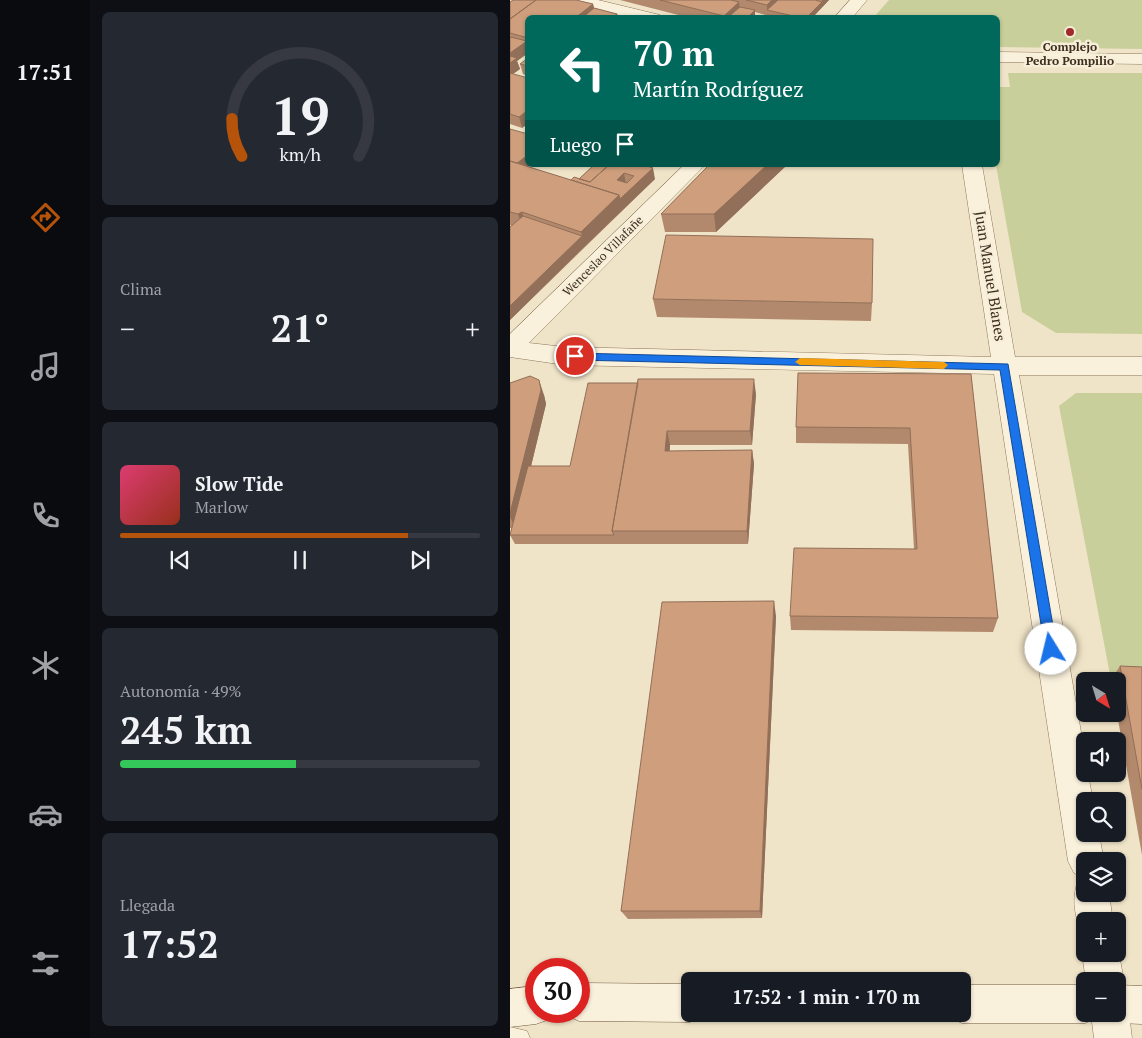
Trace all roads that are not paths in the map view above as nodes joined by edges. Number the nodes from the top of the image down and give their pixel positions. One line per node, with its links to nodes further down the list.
1 (578, 0): 3 (street)
2 (859, 0): 4 (street)
3 (641, 15)
4 (845, 15)
5 (1000, 57): 6 (street)
6 (1142, 59)
7 (693, 167): 9 (street, Wenceslao Villafañe)
8 (972, 167): 10 (street, Juan Manuel Blanes)
9 (510, 348): 10 (street)
10 (1005, 366): 11 (street); 12 (street, Juan Manuel Blanes)
11 (1142, 366)
12 (1085, 852)
13 (590, 1002): 14 (street)
14 (681, 1003)
15 (971, 1004): 16 (street)
16 (1076, 1004)
17 (1126, 1004): 18 (street)
18 (1142, 1005)
19 (525, 1006): 20 (street)
20 (510, 1008)
21 (1111, 1022): 24 (street)
22 (510, 1036): 23 (lane)
23 (520, 1038)
24 (1112, 1038)

